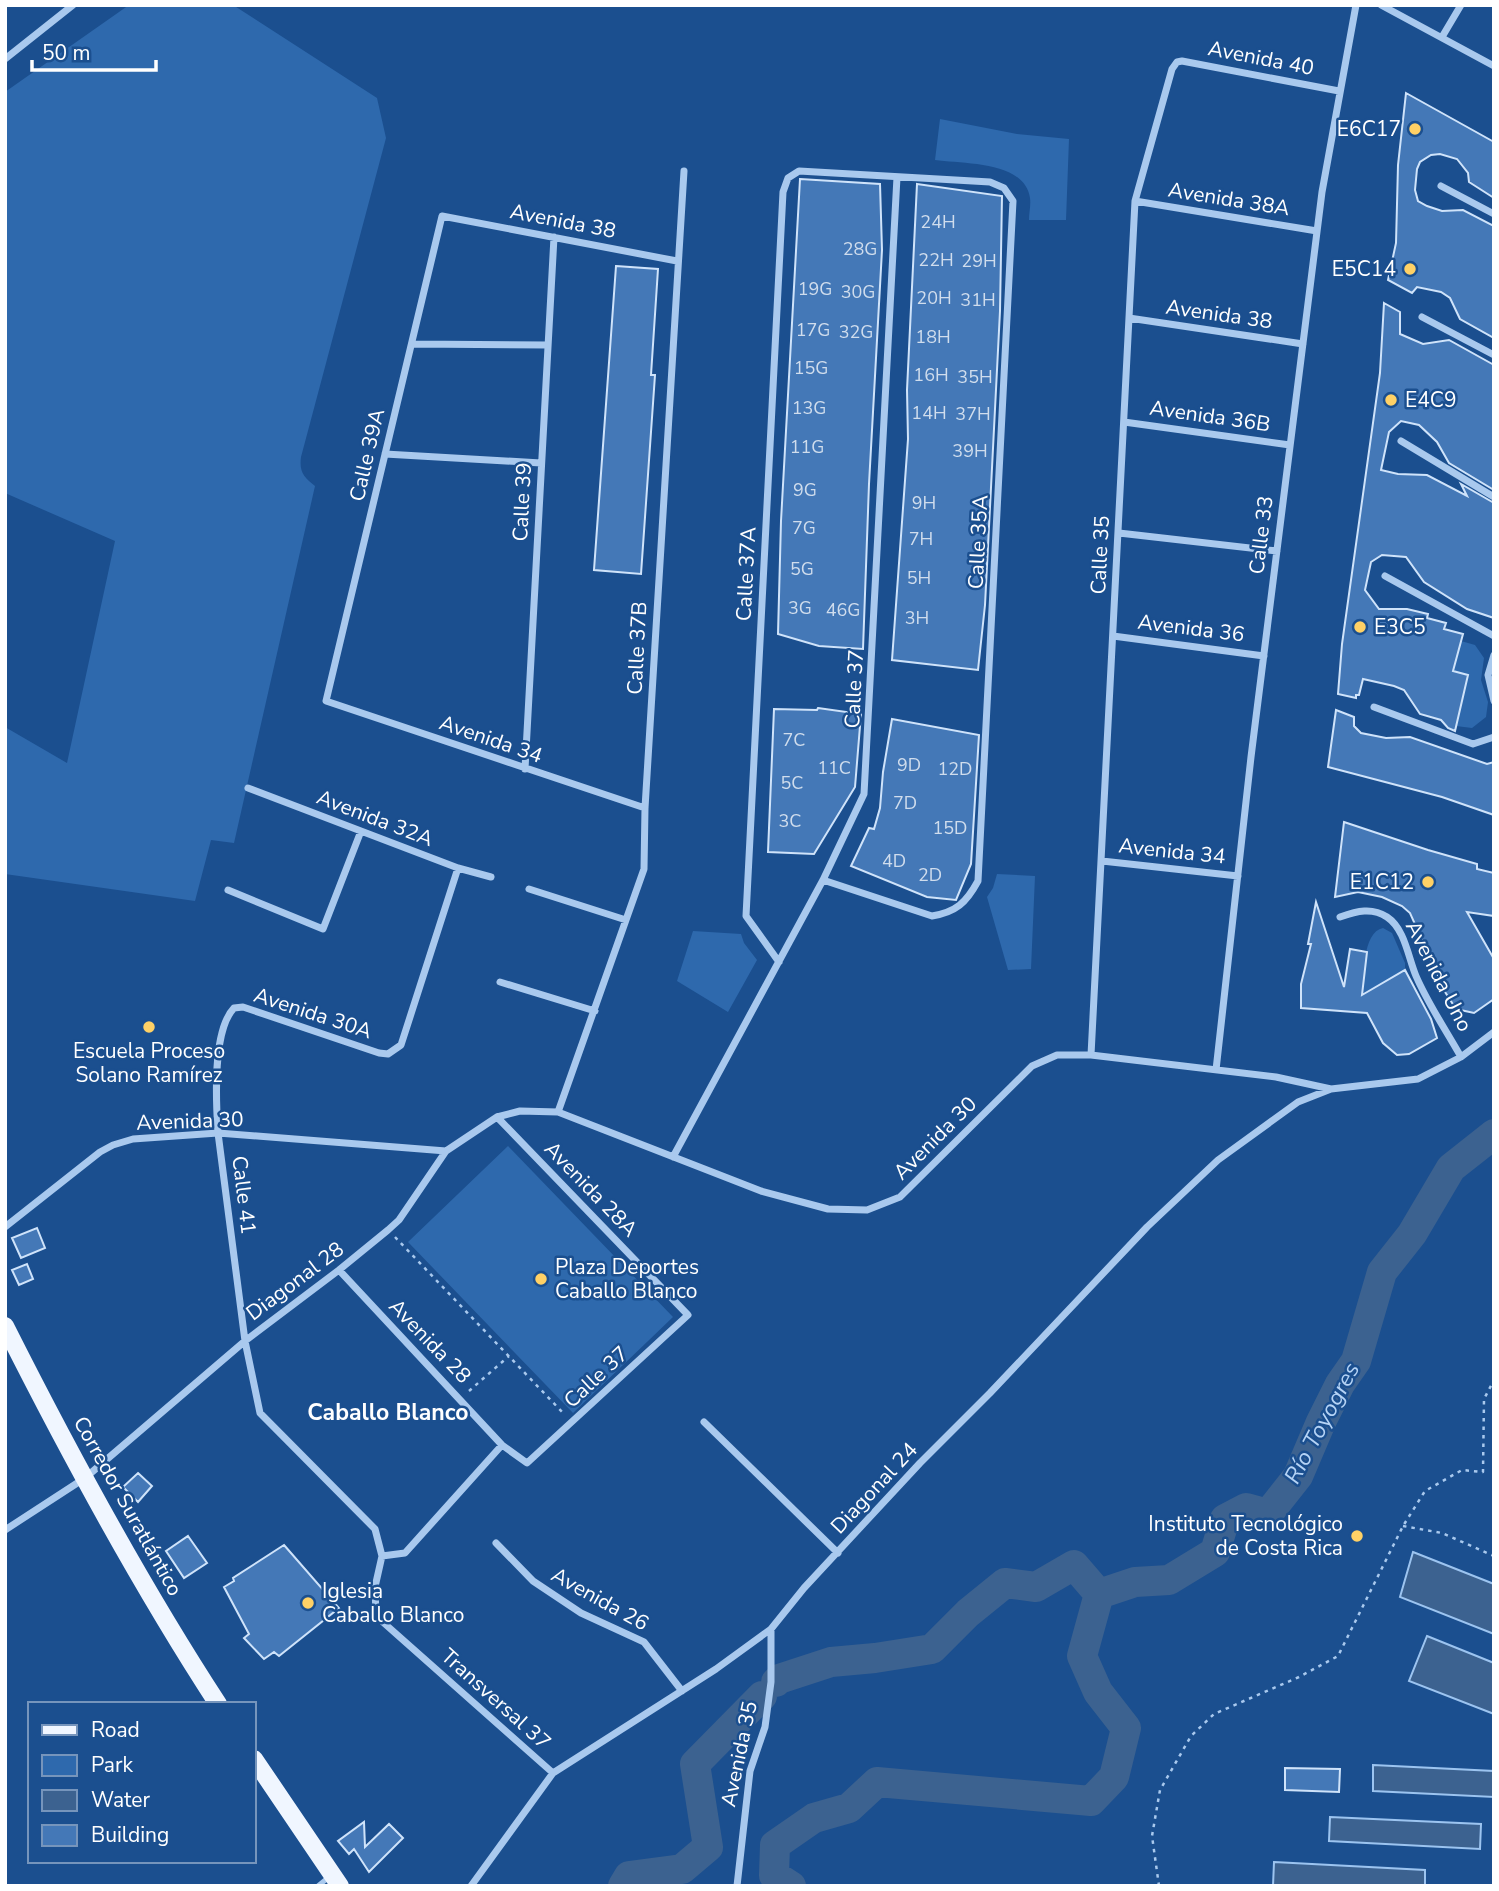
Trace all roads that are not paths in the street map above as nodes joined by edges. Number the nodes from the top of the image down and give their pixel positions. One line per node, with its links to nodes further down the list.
1 (73, 5): 6 (street)
2 (1356, 5): 9 (street, Calle 33)
3 (1381, 5): 5 (street)
4 (1461, 5): 5 (street)
5 (1442, 37): 8 (street)
6 (5, 59)
7 (1177, 62): 9 (street, Avenida 40); 13 (street, Calle 35)
8 (1494, 66)
9 (1339, 91): 16 (street, Calle 33)
10 (684, 171): 18 (street, Calle 37B)
11 (897, 177): 50 (street, Calle 37); 50 (street, Calle 35A); 55 (street, Calle 37A)
12 (1441, 186): 14 (street)
13 (1135, 201): 16 (street, Avenida 38A); 20 (street, Calle 35)
14 (1494, 214)
15 (442, 216): 17 (street, Avenida 38); 21 (street, Calle 39A)
16 (1317, 230): 22 (street, Calle 33)
17 (554, 237): 18 (street, Avenida 38); 23 (street, Calle 39)
18 (677, 261): 44 (street, Calle 37B)
19 (1422, 317): 24 (street)
20 (1129, 318): 22 (street, Avenida 38); 25 (street, Calle 35)
21 (412, 344): 23 (street); 28 (street, Calle 39A)
22 (1303, 344): 27 (street, Calle 33)
23 (548, 345): 29 (street, Calle 39)
24 (1494, 355)
25 (1124, 422): 27 (street, Avenida 36B); 31 (street, Calle 35)
26 (1401, 441): 30 (street)
27 (1290, 445): 32 (street, Calle 33)
28 (385, 454): 29 (street); 38 (street, Calle 39A)
29 (541, 463): 42 (street, Calle 39)
30 (1494, 497)
31 (1119, 533): 32 (street); 34 (street, Calle 35)
32 (1277, 551): 37 (street, Calle 33)
33 (1385, 576): 35 (street)
34 (1113, 636): 37 (street, Avenida 36); 46 (street, Calle 35)
35 (1494, 636)
36 (1494, 655): 39 (street)
37 (1264, 656): 48 (street, Calle 33)
38 (327, 701): 42 (street, Avenida 34)
39 (1494, 701)
40 (1374, 707): 41 (street)
41 (1494, 737)
42 (524, 769): 44 (street, Avenida 34)
43 (248, 788): 45 (street, Avenida 32A)
44 (645, 808): 54 (street, Calle 37B)
45 (361, 831): 47 (street, Avenida 32A); 52 (street)
46 (1102, 861): 48 (street, Avenida 34); 60 (street, Calle 35)
47 (458, 868): 49 (street, Avenida 32A); 58 (street, Avenida 30A)
48 (1238, 876): 62 (street, Calle 33)
49 (491, 877)
50 (823, 880): 55 (street, Calle 37)
51 (529, 889): 54 (street)
52 (228, 890)
53 (1340, 917): 61 (street, Avenida Uno)
54 (626, 920): 57 (street, Calle 37B)
55 (779, 962): 69 (street, Calle 37)
56 (500, 982): 57 (street)
57 (595, 1011): 65 (street, Calle 37B)
58 (229, 1013): 67 (street, Calle 41)
59 (1494, 1032): 61 (street)
60 (1091, 1055): 62 (street, Avenida 30); 69 (street, Avenida 30)
61 (1461, 1057): 63 (street)
62 (1216, 1070): 63 (street, Avenida 30)
63 (1331, 1089): 81 (street, Diagonal 24)
64 (520, 1111): 65 (street, Avenida 30); 66 (street, Diagonal 28)
65 (558, 1112): 69 (street, Avenida 30)
66 (497, 1117): 68 (street, Diagonal 28); 72 (street, Avenida 28A)
67 (218, 1133): 68 (street, Avenida 30); 70 (street, Avenida 30); 74 (street, Calle 41)
68 (446, 1151): 71 (street, Diagonal 28)
69 (673, 1157)
70 (5, 1227)
71 (339, 1270): 74 (street, Diagonal 28); 76 (street, Avenida 28)
72 (688, 1315): 77 (street, Calle 37)
73 (5, 1326): 78 (main road, Corredor Suratlántico)
74 (245, 1341): 78 (street, Diagonal 28); 82 (street)
75 (704, 1422): 81 (street)
76 (502, 1444): 77 (street, Avenida 28); 82 (street)
77 (527, 1463)
78 (85, 1478): 79 (street, Diagonal 28); 85 (main road, Corredor Suratlántico)
79 (5, 1530)
80 (496, 1543): 84 (street, Avenida 26)
81 (838, 1553): 83 (street, Diagonal 24)
82 (382, 1556): 87 (street, Transversal 37)
83 (771, 1629): 84 (street, Diagonal 24); 90 (street, Avenida 35)
84 (682, 1691): 87 (street, Diagonal 24)
85 (217, 1702)
86 (256, 1762): 88 (main road)
87 (553, 1773): 89 (street, Diagonal 24)
88 (330, 1882)
89 (471, 1886)
90 (737, 1886)

